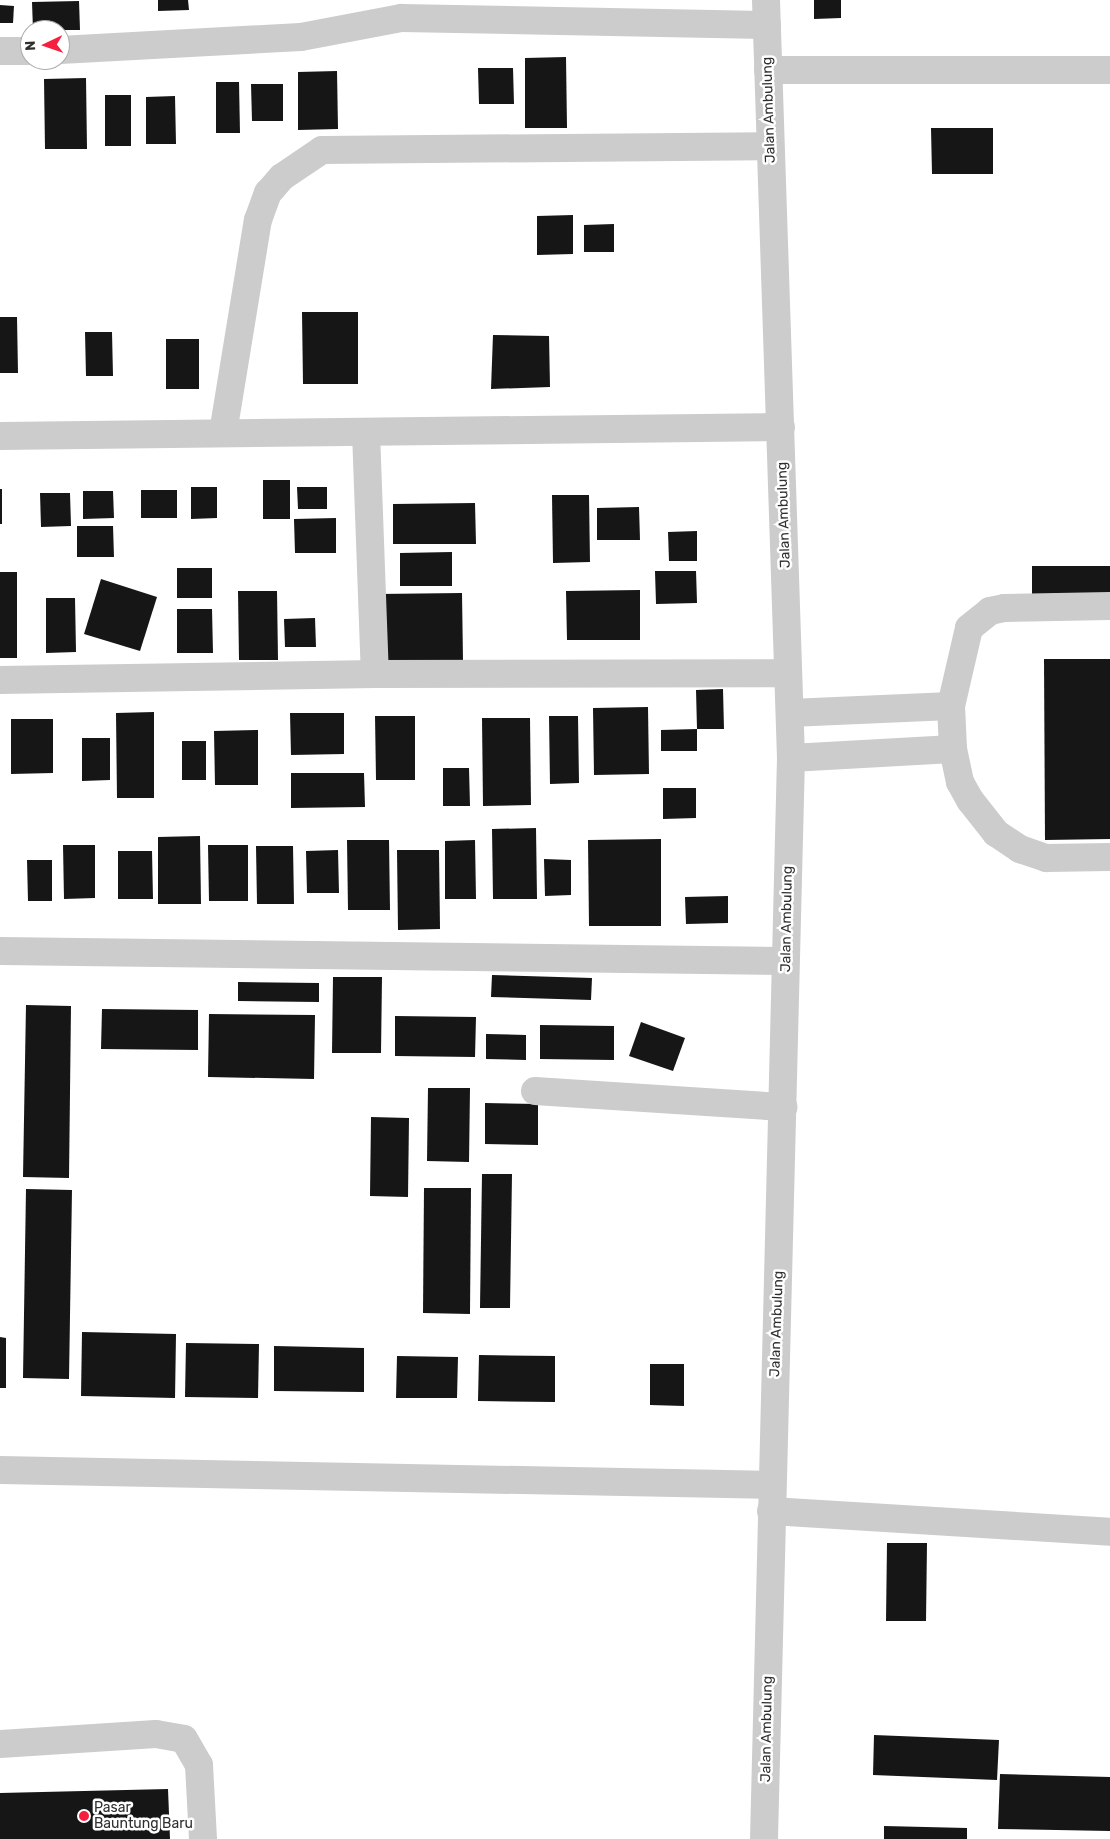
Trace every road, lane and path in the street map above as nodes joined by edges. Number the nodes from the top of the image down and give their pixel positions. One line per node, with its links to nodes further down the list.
1 (767, 13): 2 (street); 5 (street, Jalan Ambulung)
2 (70, 50)
3 (0, 51): 4 (street)
4 (20, 51)
5 (768, 70): 6 (street); 7 (street, Jalan Ambulung)
6 (1110, 70)
7 (770, 146): 8 (street, Jalan Ambulung); 10 (street)
8 (781, 427): 9 (street); 13 (street, Jalan Ambulung)
9 (366, 432): 10 (street); 14 (street)
10 (223, 433): 11 (street)
11 (0, 436)
12 (1110, 606): 16 (street)
13 (788, 673): 14 (street); 17 (street, Jalan Ambulung)
14 (375, 674): 15 (street)
15 (0, 680)
16 (951, 706): 17 (street); 18 (street)
17 (790, 713): 19 (street, Jalan Ambulung)
18 (953, 749): 19 (street); 20 (street)
19 (791, 758): 22 (street, Jalan Ambulung)
20 (1110, 856)
21 (0, 951): 22 (street)
22 (785, 961): 24 (street, Jalan Ambulung)
23 (535, 1091): 24 (street)
24 (783, 1107): 26 (street, Jalan Ambulung)
25 (0, 1470): 26 (street)
26 (772, 1485): 27 (street, Jalan Ambulung)
27 (771, 1512): 28 (street); 31 (street, Jalan Ambulung)
28 (1110, 1532)
29 (0, 1744): 30 (street)
30 (203, 1839)
31 (764, 1839)

